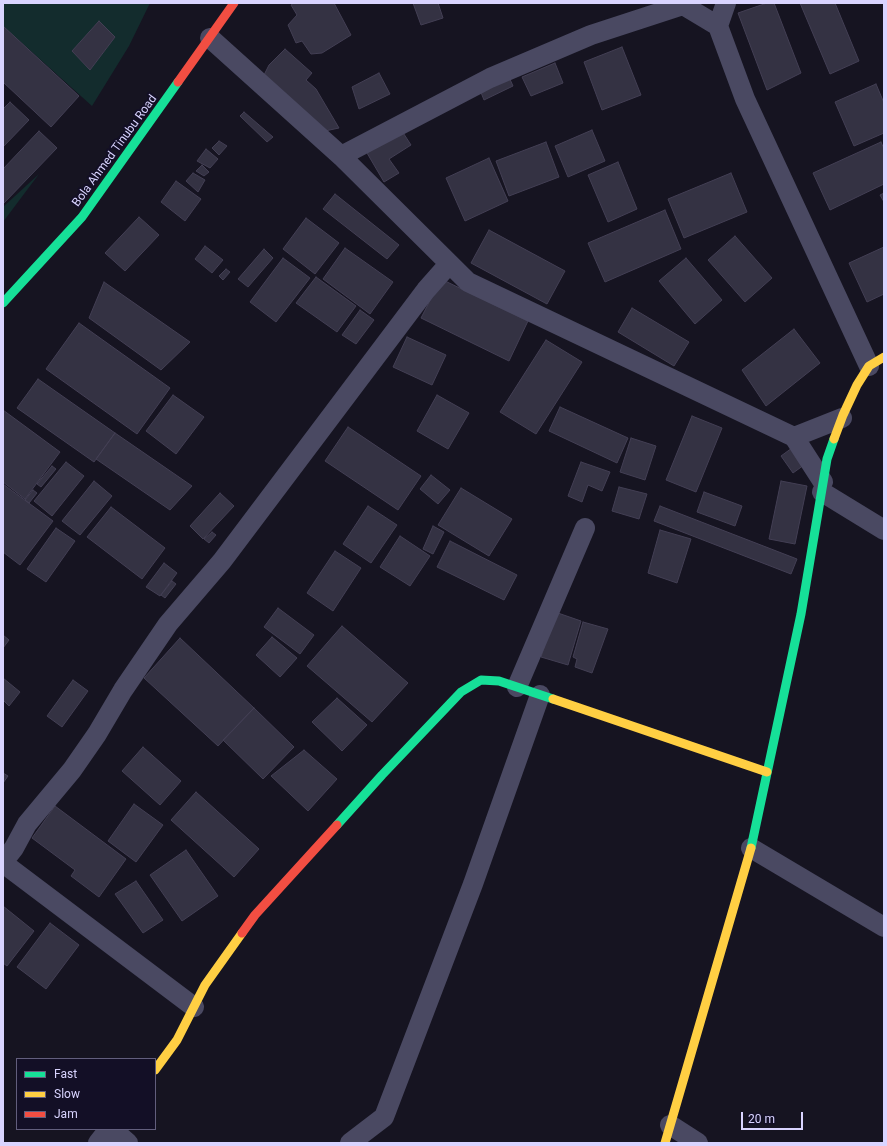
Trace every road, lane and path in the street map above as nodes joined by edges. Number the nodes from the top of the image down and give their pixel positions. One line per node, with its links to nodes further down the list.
1 (234, 3): 5 (street, Bola Ahmed Tinubu Road)
2 (726, 3): 4 (street)
3 (686, 4): 4 (street); 6 (street)
4 (718, 26): 9 (street)
5 (210, 38): 6 (street); 8 (street, Bola Ahmed Tinubu Road)
6 (340, 156): 7 (street)
7 (449, 264): 11 (street); 19 (street)
8 (3, 303)
9 (876, 361): 10 (street)
10 (842, 418): 11 (street); 12 (street)
11 (794, 437): 12 (street)
12 (822, 487): 14 (street); 17 (street)
13 (585, 528): 15 (street)
14 (884, 530)
15 (517, 687): 16 (street); 21 (street)
16 (540, 695): 17 (street); 28 (street)
17 (767, 772): 18 (street)
18 (751, 848): 20 (street); 25 (street)
19 (3, 862): 21 (street)
20 (884, 927)
21 (194, 1007): 22 (street)
22 (156, 1069)
23 (110, 1130): 26 (street)
24 (112, 1130): 27 (street)
25 (668, 1134): 29 (street)
26 (98, 1143)
27 (128, 1143)
28 (350, 1143)
29 (698, 1143)

